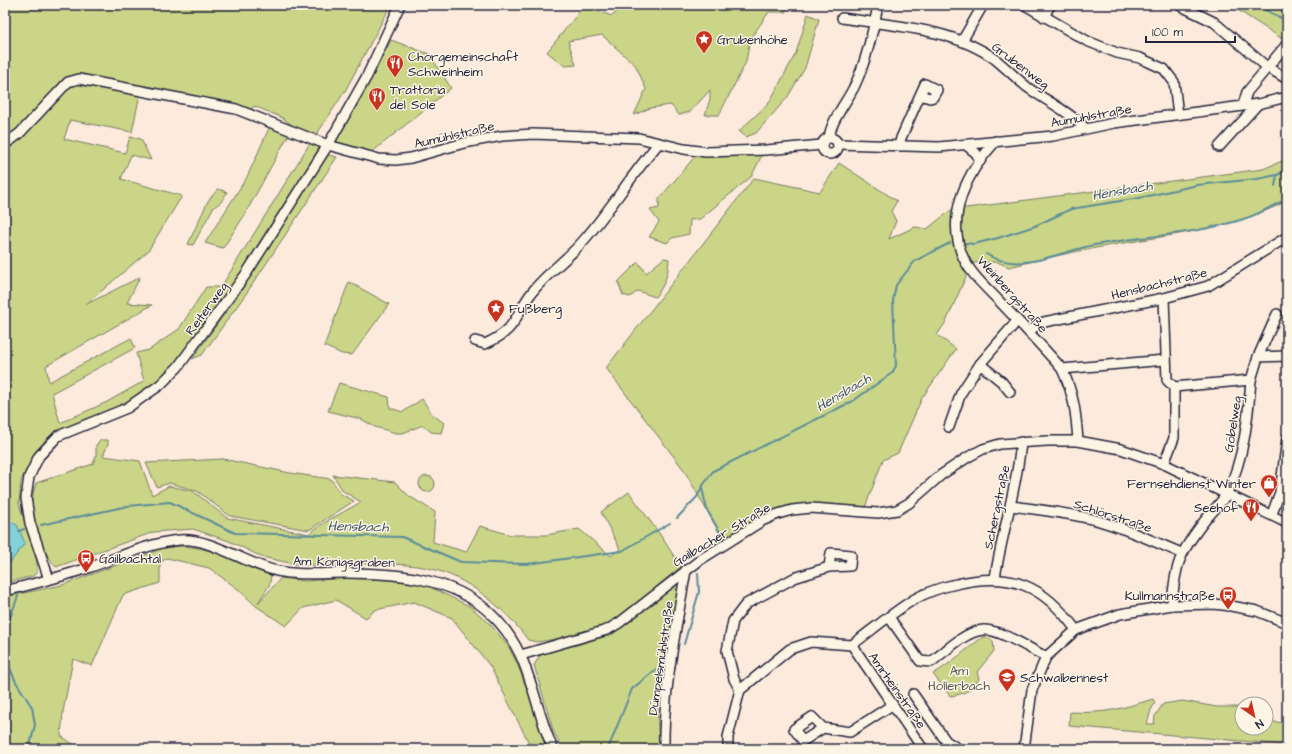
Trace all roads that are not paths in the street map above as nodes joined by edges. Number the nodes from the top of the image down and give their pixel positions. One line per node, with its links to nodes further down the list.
1 (400, 5): 25 (street, Reiterweg)
2 (878, 5): 9 (street)
3 (983, 5): 10 (street)
4 (1025, 5): 7 (street)
5 (1050, 5): 7 (street)
6 (1179, 5): 12 (street)
7 (1044, 16): 18 (street)
8 (842, 18): 9 (street, Grubenweg)
9 (875, 23): 10 (street, Grubenweg); 20 (street)
10 (962, 41): 19 (street, Grubenweg)
11 (1287, 44): 12 (street)
12 (1268, 67): 13 (street); 17 (street)
13 (1287, 79)
14 (920, 95): 28 (street)
15 (1287, 97): 16 (street, Aumühlstraße)
16 (1258, 104): 17 (street, Aumühlstraße); 29 (street)
17 (1243, 105): 18 (street, Aumühlstraße)
18 (1178, 115): 19 (street, Aumühlstraße)
19 (1084, 128): 21 (street, Aumühlstraße)
20 (829, 138): 24 (street); 26 (street)
21 (996, 141): 27 (street, Aumühlstraße); 30 (street, Weinbergstraße)
22 (659, 143): 25 (street, Aumühlstraße); 26 (street, Aumühlstraße); 36 (street)
23 (5, 144): 25 (street, Aumühlstraße)
24 (838, 144): 26 (street); 28 (street, Aumühlstraße)
25 (328, 145): 57 (street, Reiterweg)
26 (822, 145)
27 (966, 145): 28 (street, Aumühlstraße); 30 (street)
28 (899, 146)
29 (1220, 147)
30 (980, 161): 34 (street, Weinbergstraße)
31 (1287, 237): 32 (street, Hensbachstraße)
32 (1164, 298): 35 (street, Hensbachstraße); 39 (street)
33 (1277, 314): 38 (street, Göbelweg)
34 (1018, 321): 35 (street, Weinbergstraße); 40 (street)
35 (1029, 332): 41 (street, Weinbergstraße)
36 (475, 341)
37 (1287, 356): 38 (street)
38 (1258, 357): 42 (street, Göbelweg)
39 (1165, 360): 41 (street); 43 (street)
40 (980, 364): 44 (street); 45 (street)
41 (1062, 369): 47 (street, Weinbergstraße)
42 (1251, 380): 43 (street); 50 (street, Göbelweg)
43 (1174, 387): 49 (street)
44 (1010, 392)
45 (949, 427)
46 (1287, 438): 52 (street)
47 (1078, 441): 48 (street, Gailbacher Straße); 49 (street, Gailbacher Straße)
48 (1021, 442): 51 (street, Schergstraße); 55 (street, Gailbacher Straße)
49 (1164, 464): 50 (street, Gailbacher Straße)
50 (1226, 494): 52 (street, Gailbacher Straße); 53 (street)
51 (1011, 506): 53 (street, Schlörstraße); 56 (street, Schergstraße)
52 (1282, 519)
53 (1181, 553): 59 (street)
54 (829, 567): 66 (street)
55 (686, 570): 64 (street, Gailbacher Straße); 71 (street, Dümpelsmühlstraße)
56 (995, 578): 60 (street); 62 (street)
57 (49, 579): 58 (street, Am Königsgraben); 64 (street, Am Königsgraben)
58 (5, 591)
59 (1172, 605): 61 (street); 62 (street)
60 (889, 618): 63 (street); 65 (street)
61 (1287, 623)
62 (1076, 630): 65 (street)
63 (852, 645): 66 (street); 68 (street, Amrheinstraße)
64 (521, 655): 70 (street, Am Königsgraben)
65 (1046, 657): 75 (street)
66 (740, 690): 72 (street)
67 (913, 694): 74 (street)
68 (892, 706): 69 (street); 73 (street, Amrheinstraße)
69 (822, 728)
70 (553, 749)
71 (664, 749)
72 (728, 749)
73 (923, 749)
74 (959, 749)
75 (1024, 749)

